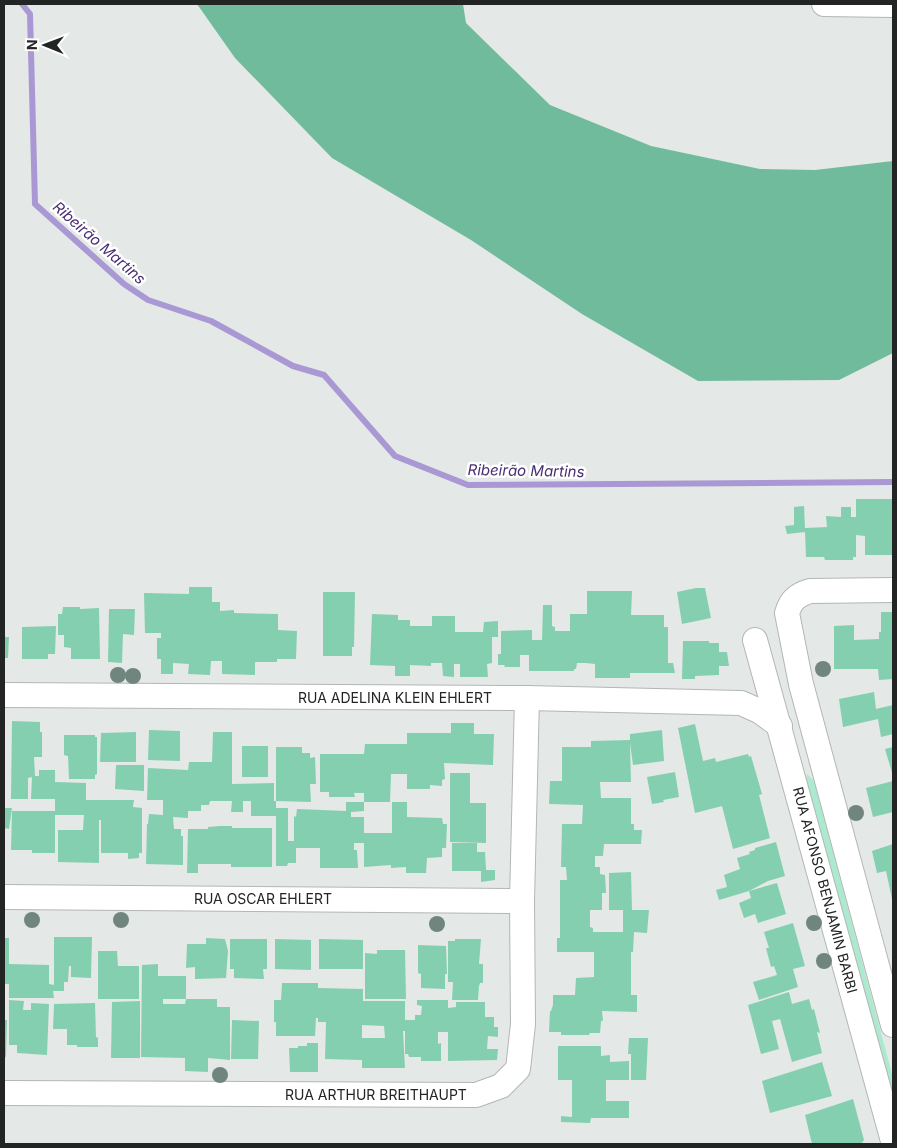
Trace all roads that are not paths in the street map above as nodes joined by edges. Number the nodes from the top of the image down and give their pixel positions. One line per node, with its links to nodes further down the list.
1 (824, 4): 2 (street)
2 (893, 5)
3 (893, 590): 7 (street)
4 (756, 640): 8 (street, RUA AFONSO BENJAMIN BARBI)
5 (4, 695): 6 (street, RUA ADELINA KLEIN EHLERT)
6 (527, 698): 8 (street, RUA ADELINA KLEIN EHLERT); 10 (street, RUA ARTHUR BREITHAUPT)
7 (810, 718): 8 (street); 11 (street)
8 (780, 726): 13 (street, RUA AFONSO BENJAMIN BARBI)
9 (4, 896): 10 (street, RUA OSCAR EHLERT)
10 (522, 901): 12 (street, RUA ARTHUR BREITHAUPT)
11 (893, 1025)
12 (4, 1093)
13 (893, 1141)

